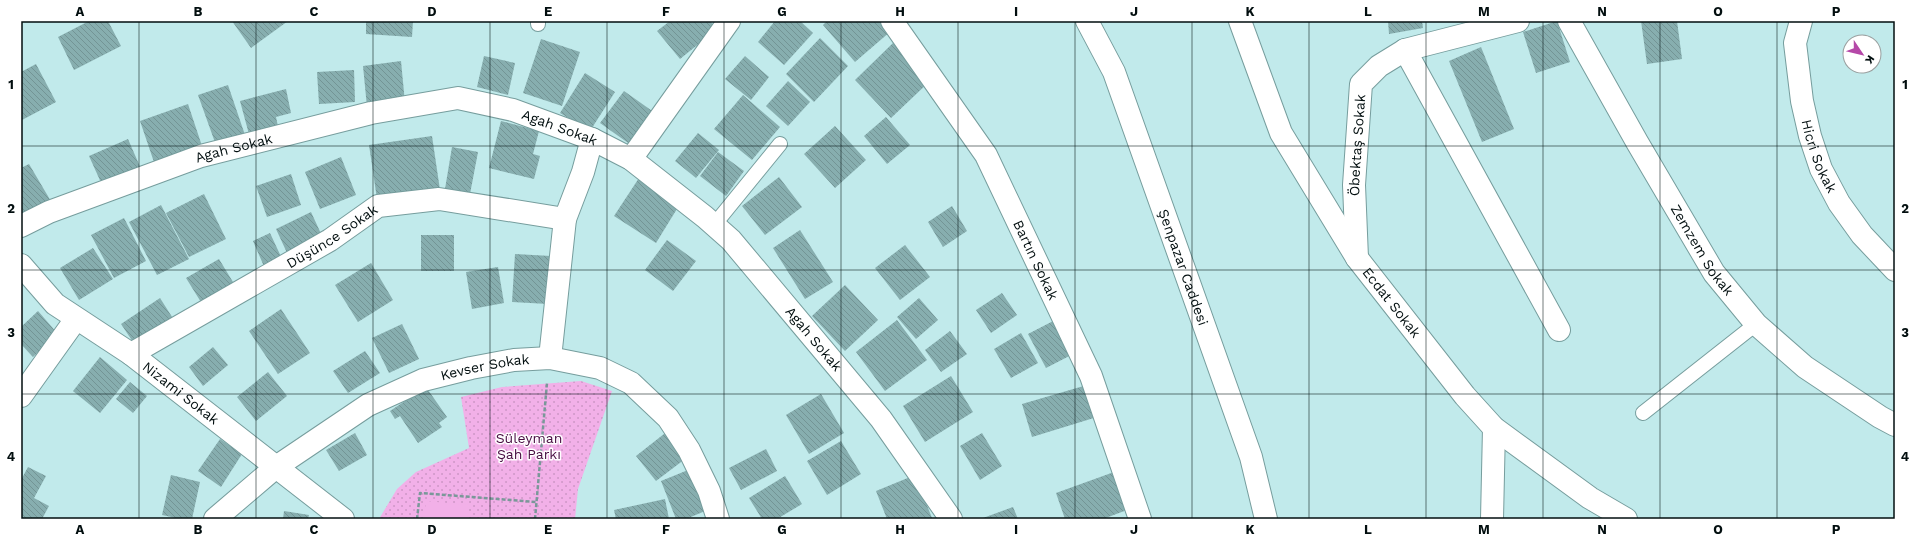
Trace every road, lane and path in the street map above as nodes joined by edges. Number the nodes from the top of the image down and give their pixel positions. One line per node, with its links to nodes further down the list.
1 (729, 21): 11 (street)
2 (892, 21): 35 (street, Bartın Sokak)
3 (1087, 21): 36 (street, Şenpazar Caddesi)
4 (1240, 21): 15 (street, Ecdat Sokak)
5 (1518, 21): 8 (street, Öbektaş Sokak)
6 (1569, 21): 19 (street, Zemzem Sokak)
7 (1801, 21): 17 (street, Hicri Sokak)
8 (1405, 50): 15 (street, Öbektaş Sokak); 20 (street)
9 (592, 139): 11 (street, Agah Sokak); 12 (street); 14 (street, Agah Sokak)
10 (780, 144): 13 (lane)
11 (631, 159): 13 (street, Agah Sokak)
12 (565, 219): 21 (street, Düşünce Sokak); 22 (street)
13 (714, 225): 34 (street, Agah Sokak)
14 (21, 226)
15 (1357, 258): 26 (street, Ecdat Sokak)
16 (21, 265): 18 (street, Nizami Sokak)
17 (1895, 270)
18 (76, 319): 21 (street, Nizami Sokak); 23 (street)
19 (1756, 324): 24 (lane); 25 (street, Zemzem Sokak)
20 (1559, 330)
21 (131, 354): 27 (street, Nizami Sokak)
22 (550, 358): 27 (street, Kevser Sokak); 28 (path); 33 (street, Kevser Sokak)
23 (21, 396)
24 (1644, 413)
25 (1895, 425)
26 (1494, 428): 37 (street); 38 (street, Ecdat Sokak)
27 (276, 467): 29 (street, Kevser Sokak); 30 (street, Nizami Sokak)
28 (536, 502): 31 (path); 32 (path)
29 (215, 519)
30 (342, 519)
31 (417, 519)
32 (535, 519)
33 (718, 519)
34 (951, 519)
35 (1140, 519)
36 (1266, 519)
37 (1492, 519)
38 (1626, 519)

